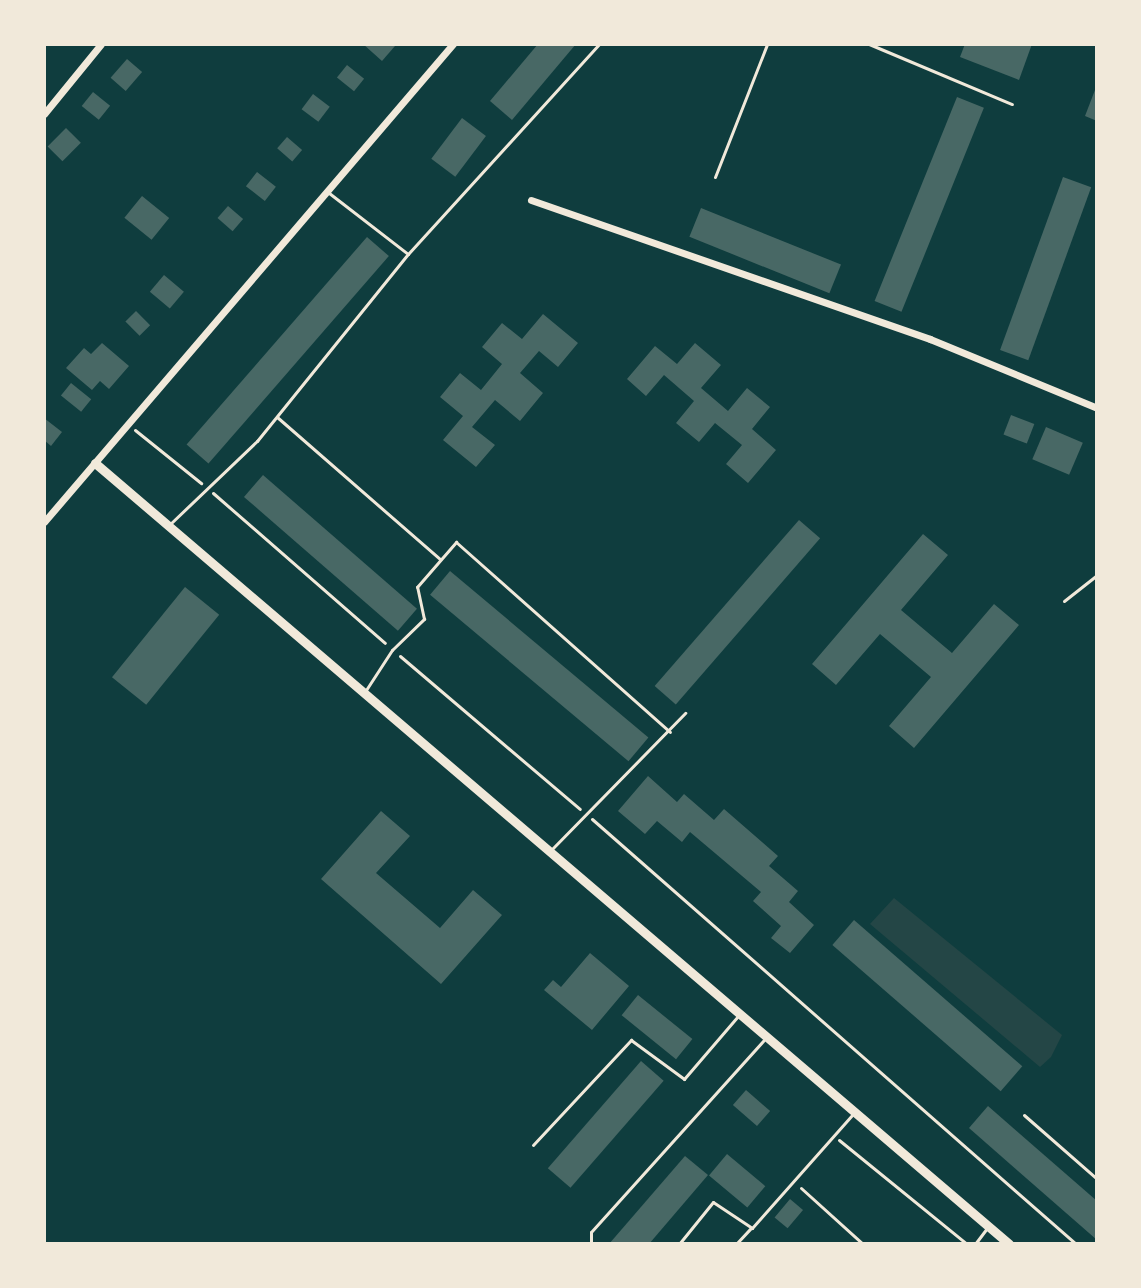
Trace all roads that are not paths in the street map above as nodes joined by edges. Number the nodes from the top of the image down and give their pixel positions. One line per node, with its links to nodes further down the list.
1 (101, 44): 9 (street)
2 (453, 44): 11 (street)
3 (599, 44): 13 (lane)
4 (767, 44): 10 (lane)
5 (869, 44): 7 (lane)
6 (883, 44): 7 (lane)
7 (881, 49): 8 (lane)
8 (1012, 104)
9 (44, 114)
10 (715, 177)
11 (327, 191): 13 (lane); 16 (street)
12 (531, 200): 14 (street)
13 (408, 254): 15 (lane)
14 (1097, 408)
15 (277, 417): 18 (lane); 19 (lane)
16 (95, 463): 17 (street); 18 (street)
17 (44, 522)
18 (169, 525): 22 (street)
19 (441, 560): 22 (lane); 24 (lane)
20 (1097, 575): 21 (lane)
21 (1064, 601)
22 (364, 693): 25 (street)
23 (685, 713): 24 (lane)
24 (670, 732): 25 (lane)
25 (550, 851): 26 (street)
26 (740, 1014): 27 (street); 30 (lane)
27 (767, 1037): 28 (street); 34 (lane)
28 (855, 1112): 32 (street); 33 (lane)
29 (1024, 1115): 31 (lane)
30 (533, 1145)
31 (1097, 1179)
32 (988, 1226): 37 (lane); 38 (street)
33 (752, 1228): 35 (lane); 36 (lane)
34 (591, 1244)
35 (679, 1244)
36 (736, 1244)
37 (975, 1244)
38 (1009, 1244)

